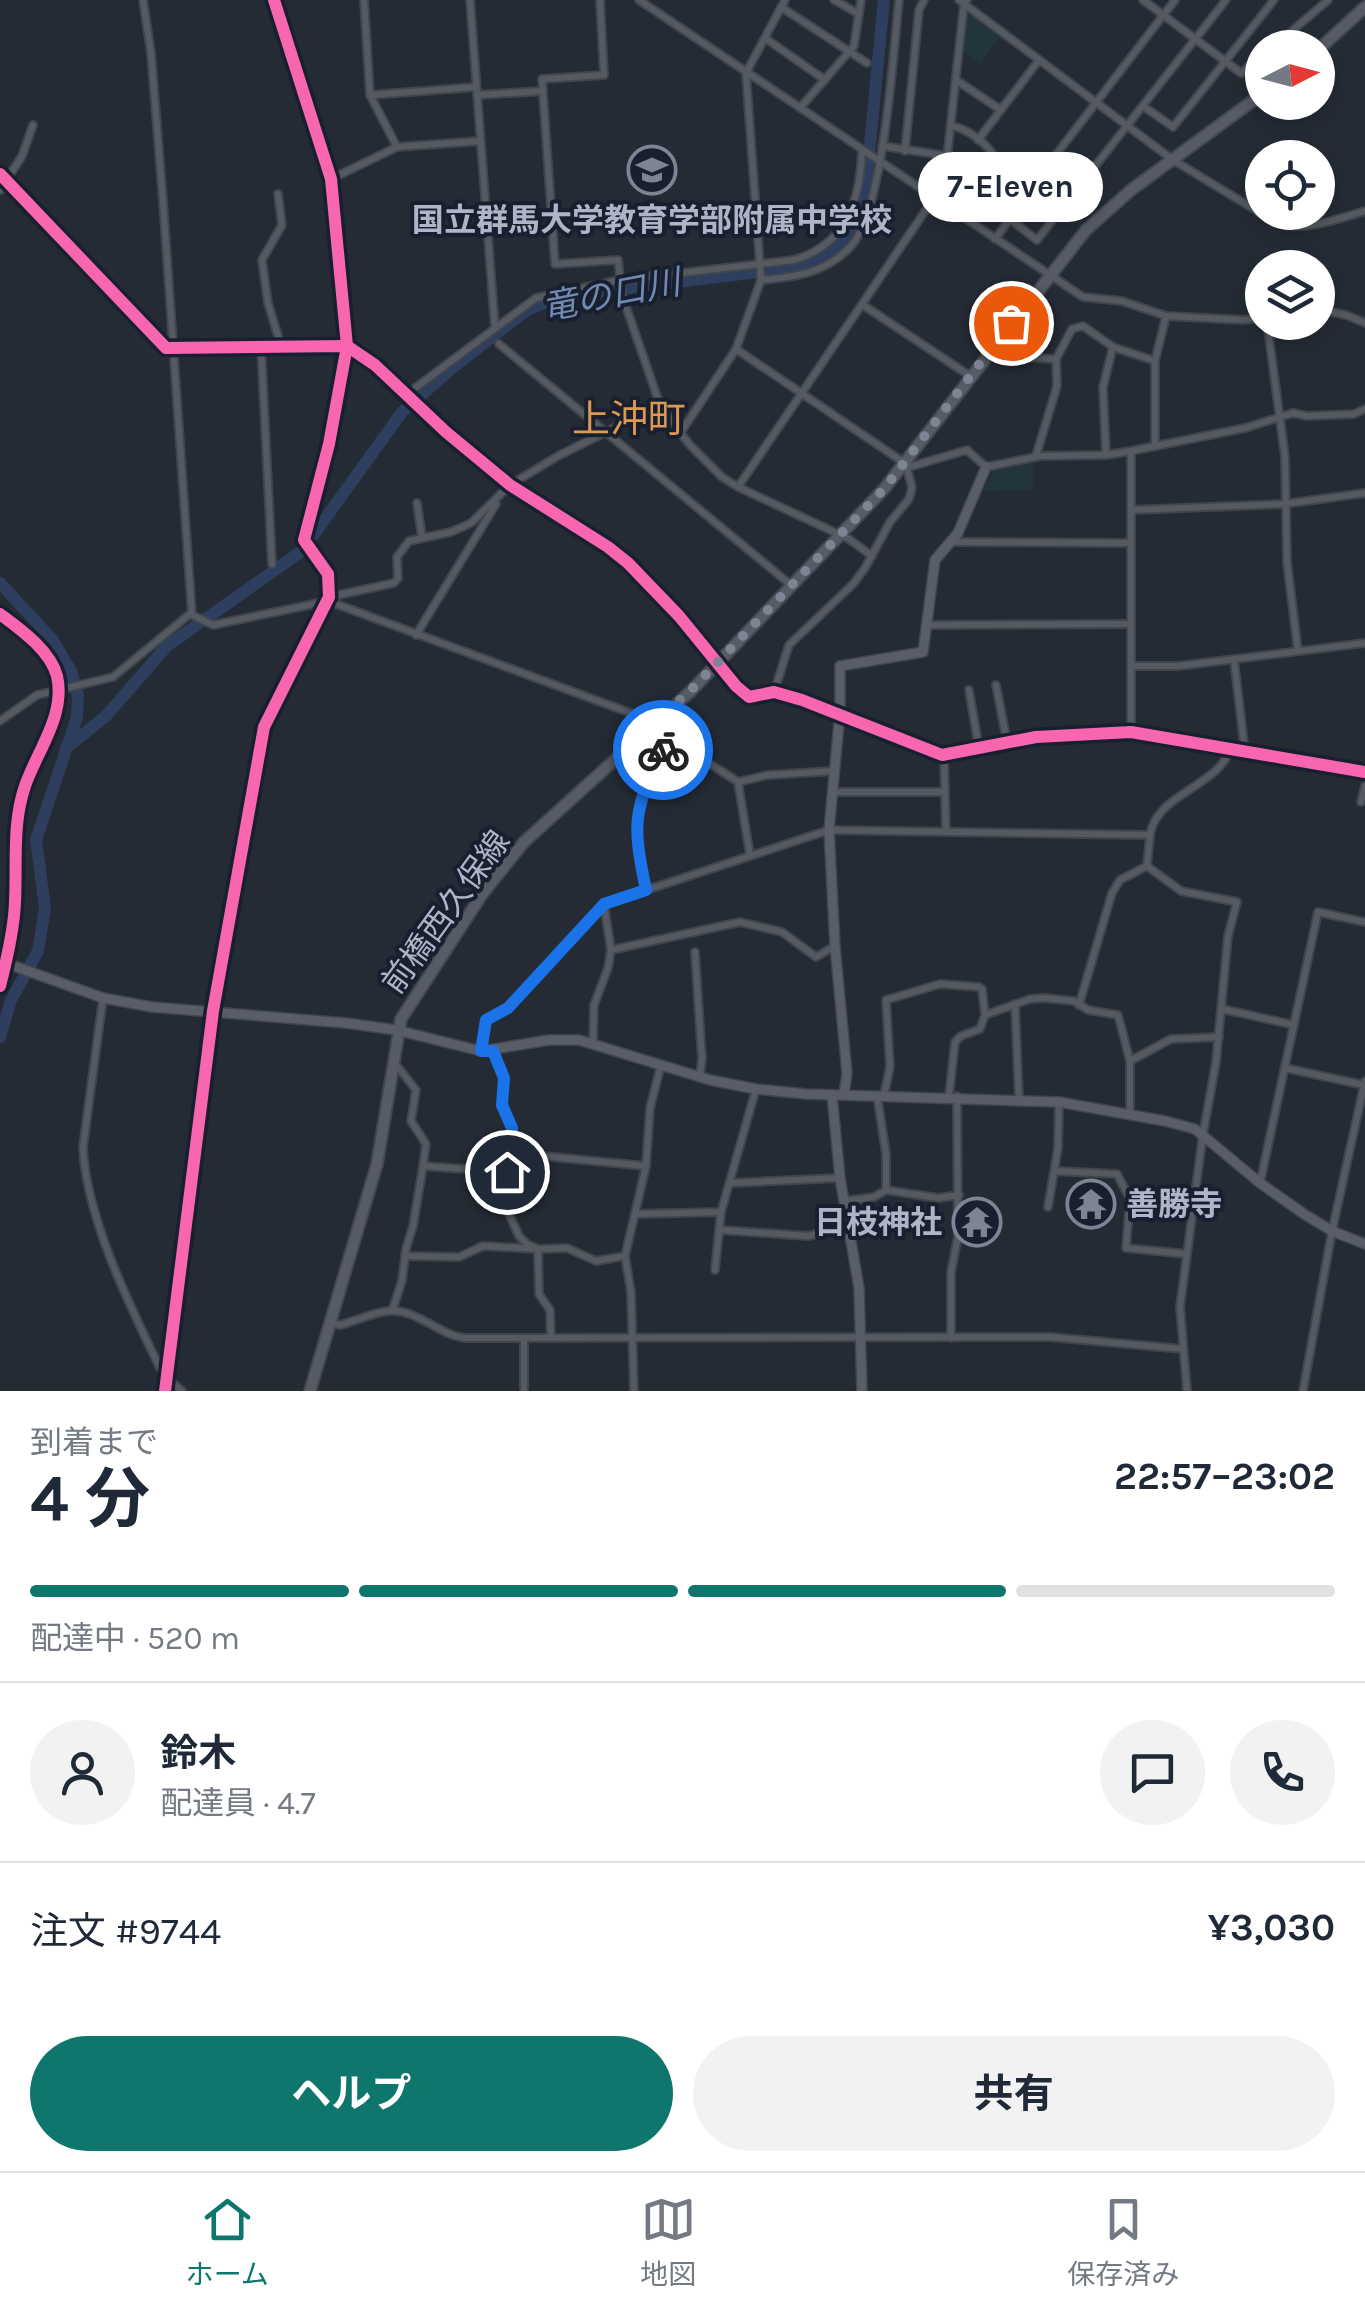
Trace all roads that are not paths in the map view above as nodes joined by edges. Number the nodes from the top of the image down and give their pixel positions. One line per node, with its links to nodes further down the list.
1 (143, 0): 79 (street)
2 (274, 0): 54 (street)
3 (364, 0): 35 (street)
4 (470, 0): 33 (street)
5 (600, 0): 34 (street)
6 (639, 0): 30 (street)
7 (834, 0): 19 (street)
8 (861, 0): 19 (street)
9 (899, 0): 46 (street)
10 (924, 0): 49 (street)
11 (1143, 0): 20 (street)
12 (1174, 0): 20 (street)
13 (1226, 0): 24 (street)
14 (1274, 0): 27 (street)
15 (1328, 0): 21 (street)
16 (963, 1): 26 (street); 32 (street)
17 (783, 4): 23 (street); 25 (street)
18 (1365, 6): 22 (main road)
19 (859, 14): 25 (street)
20 (1162, 15): 24 (street); 36 (street)
21 (1293, 30)
22 (1335, 34)
23 (764, 38): 30 (street); 31 (street)
24 (1195, 39): 27 (street); 37 (street)
25 (850, 54): 28 (street); 31 (street)
26 (1039, 60): 36 (street); 40 (street)
27 (1225, 62): 29 (street); 37 (street)
28 (867, 63)
29 (1245, 71)
30 (746, 72): 39 (street); 62 (street)
31 (825, 80): 39 (street)
32 (956, 80): 40 (street); 42 (street)
33 (477, 91): 34 (street); 35 (street); 45 (street)
34 (543, 91): 65 (street)
35 (370, 94): 47 (street)
36 (1094, 101): 43 (street); 60 (street)
37 (1143, 106): 43 (street)
38 (1245, 107): 51 (main road, 前橋西久保線)
39 (800, 108): 48 (street)
40 (1001, 110): 44 (street)
41 (33, 125): 53 (street)
42 (951, 126): 44 (street); 50 (street)
43 (1127, 126): 51 (street); 60 (street)
44 (978, 140): 60 (street)
45 (480, 141): 47 (street); 71 (street)
46 (881, 146): 49 (street); 52 (street)
47 (397, 147): 54 (street)
48 (864, 152): 52 (street); 62 (street)
49 (905, 152): 50 (street)
50 (948, 156): 58 (street)
51 (1173, 160): 59 (street); 63 (main road, 前橋西久保線)
52 (878, 162): 57 (street); 64 (street)
53 (3, 176): 55 (street); 79 (street)
54 (331, 179): 75 (street)
55 (0, 190)
56 (278, 194): 78 (street)
57 (934, 198): 58 (street); 66 (street)
58 (942, 203): 61 (street)
59 (1365, 211)
60 (1009, 218): 61 (street)
61 (995, 239): 63 (street)
62 (760, 264): 64 (street); 65 (street)
63 (1048, 275): 68 (street); 77 (main road, 前橋西久保線)
64 (761, 280): 80 (street)
65 (620, 282): 71 (street); 86 (street)
66 (863, 305): 83 (street); 84 (street)
67 (1335, 313): 70 (street)
68 (1166, 316): 69 (street); 82 (street)
69 (1245, 320)
70 (1365, 323)
71 (495, 328): 85 (street)
72 (1268, 340): 88 (street)
73 (499, 344): 89 (street)
74 (260, 346): 78 (street); 79 (street); 109 (street)
75 (347, 346): 78 (street); 85 (street); 111 (street)
76 (1113, 347): 81 (street); 82 (street); 94 (street)
77 (992, 348): 81 (street); 83 (main road, 前橋西久保線)
78 (282, 349)
79 (174, 350): 112 (street)
80 (736, 350): 84 (street); 90 (street)
81 (1056, 358): 93 (street)
82 (1155, 361): 91 (street)
83 (970, 376): 95 (main road, 前橋西久保線)
84 (802, 393): 95 (street); 98 (street)
85 (408, 394): 97 (street)
86 (660, 405): 89 (street); 90 (street)
87 (1365, 409): 88 (street)
88 (1280, 416): 91 (street); 102 (street)
89 (606, 432): 97 (street); 110 (street)
90 (681, 432): 98 (street)
91 (1155, 445): 92 (street)
92 (1131, 451): 94 (street); 103 (street)
93 (1036, 456): 94 (street); 96 (street)
94 (1106, 456)
95 (907, 466): 96 (street); 104 (main road, 前橋西久保線); 108 (street)
96 (986, 468): 106 (street)
97 (510, 486): 100 (street); 119 (street)
98 (738, 486): 104 (street)
99 (1365, 493): 102 (street)
100 (498, 501): 105 (street); 115 (street)
101 (417, 502): 105 (street)
102 (1284, 504): 103 (street); 117 (street)
103 (1132, 510): 107 (street)
104 (839, 535): 108 (street); 110 (main road, 前橋西久保線)
105 (422, 537): 111 (street)
106 (952, 542): 107 (street); 114 (street)
107 (1132, 543): 113 (street)
108 (872, 556): 123 (street)
109 (272, 564)
110 (792, 585): 119 (main road, 前橋西久保線)
111 (328, 599): 112 (street); 115 (street); 157 (street)
112 (192, 615): 125 (street)
113 (1130, 624): 114 (street); 120 (street)
114 (926, 626): 124 (street)
115 (416, 635): 126 (street)
116 (1365, 643): 117 (street)
117 (1298, 651): 118 (street)
118 (1234, 659): 120 (street); 132 (street)
119 (718, 662): 123 (street); 126 (main road, 前橋西久保線)
120 (1131, 666): 127 (street)
121 (996, 686): 128 (street)
122 (970, 690): 129 (street)
123 (774, 692): 124 (street)
124 (840, 712): 133 (street); 134 (street)
125 (0, 721)
126 (656, 722): 131 (street); 160 (main road, 前橋西久保線)
127 (1130, 732): 128 (street); 130 (street)
128 (1007, 743): 129 (street)
129 (980, 750): 133 (street)
130 (1230, 750): 132 (street); 143 (street)
131 (662, 753): 136 (street); 146 (street)
132 (1246, 753): 135 (street)
133 (944, 755): 139 (street)
134 (834, 770): 136 (street); 138 (street)
135 (1365, 772)
136 (738, 782): 144 (street)
137 (1365, 786): 140 (street)
138 (832, 792): 139 (street); 141 (street)
139 (945, 792): 142 (street)
140 (1361, 802)
141 (829, 830): 142 (street); 144 (street); 149 (street)
142 (946, 832): 143 (street)
143 (1150, 835): 145 (street)
144 (750, 854): 146 (street)
145 (1146, 866): 155 (street); 156 (street)
146 (646, 890): 147 (street)
147 (604, 904): 150 (street); 163 (street)
148 (1365, 922): 159 (street)
149 (835, 946): 150 (street); 173 (street)
150 (611, 950): 162 (street)
151 (695, 952): 169 (street)
152 (0, 961): 153 (street)
153 (103, 998): 157 (street); 213 (street)
154 (1015, 1004): 155 (street); 158 (street); 176 (street)
155 (1079, 1005): 165 (street)
156 (1222, 1009): 159 (street); 161 (street)
157 (213, 1011): 160 (street); 213 (street)
158 (985, 1014): 174 (street); 175 (street)
159 (1294, 1025): 168 (street)
160 (396, 1030): 163 (street); 166 (main road, 前橋西久保線)
161 (1219, 1037): 165 (street); 179 (street)
162 (593, 1044): 164 (street); 167 (street)
163 (481, 1051): 164 (street)
164 (493, 1051): 182 (street)
165 (1130, 1060): 178 (street)
166 (393, 1061): 183 (street); 206 (main road, 前橋西久保線)
167 (660, 1065): 169 (street); 184 (street)
168 (1285, 1068): 170 (street); 189 (street)
169 (700, 1077): 171 (street)
170 (1365, 1083): 180 (street)
171 (756, 1089): 172 (street); 188 (street)
172 (832, 1094): 173 (street); 187 (street)
173 (844, 1095): 174 (street)
174 (880, 1095): 175 (street); 190 (street)
175 (953, 1096): 176 (street); 191 (street)
176 (1019, 1100): 177 (street)
177 (1059, 1102): 178 (street); 185 (street)
178 (1130, 1114): 179 (street)
179 (1203, 1134): 189 (street); 201 (street)
180 (1352, 1142): 181 (street); 198 (street)
181 (1365, 1145)
182 (511, 1153): 184 (street); 186 (street)
183 (423, 1166): 186 (street); 202 (street)
184 (646, 1166): 195 (street)
185 (1055, 1171): 193 (street); 201 (street)
186 (507, 1172): 200 (street)
187 (840, 1178): 188 (street); 192 (street)
188 (731, 1183): 194 (street)
189 (1260, 1184): 198 (street)
190 (886, 1190): 191 (street); 192 (street)
191 (960, 1195): 211 (street)
192 (846, 1201): 196 (street)
193 (1048, 1208)
194 (722, 1212): 195 (street); 197 (street)
195 (636, 1214): 203 (street)
196 (850, 1227): 197 (street); 207 (street)
197 (721, 1230): 204 (street)
198 (1332, 1232): 199 (street); 221 (street)
199 (1365, 1244)
200 (538, 1248): 202 (street); 203 (street); 209 (street)
201 (1187, 1254): 212 (street)
202 (405, 1256): 205 (street)
203 (624, 1256): 210 (street)
204 (716, 1270)
205 (392, 1310): 206 (street); 208 (street)
206 (332, 1324): 216 (main road, 前橋西久保線)
207 (860, 1337): 210 (street); 211 (street); 219 (street)
208 (524, 1338): 209 (street); 217 (street)
209 (551, 1338): 210 (street)
210 (630, 1338): 218 (street)
211 (951, 1338): 212 (street)
212 (1183, 1349): 220 (street)
213 (166, 1378): 214 (street); 215 (street)
214 (165, 1391)
215 (182, 1391)
216 (310, 1391)
217 (524, 1391)
218 (634, 1391)
219 (862, 1391)
220 (1187, 1391)
221 (1303, 1391)

